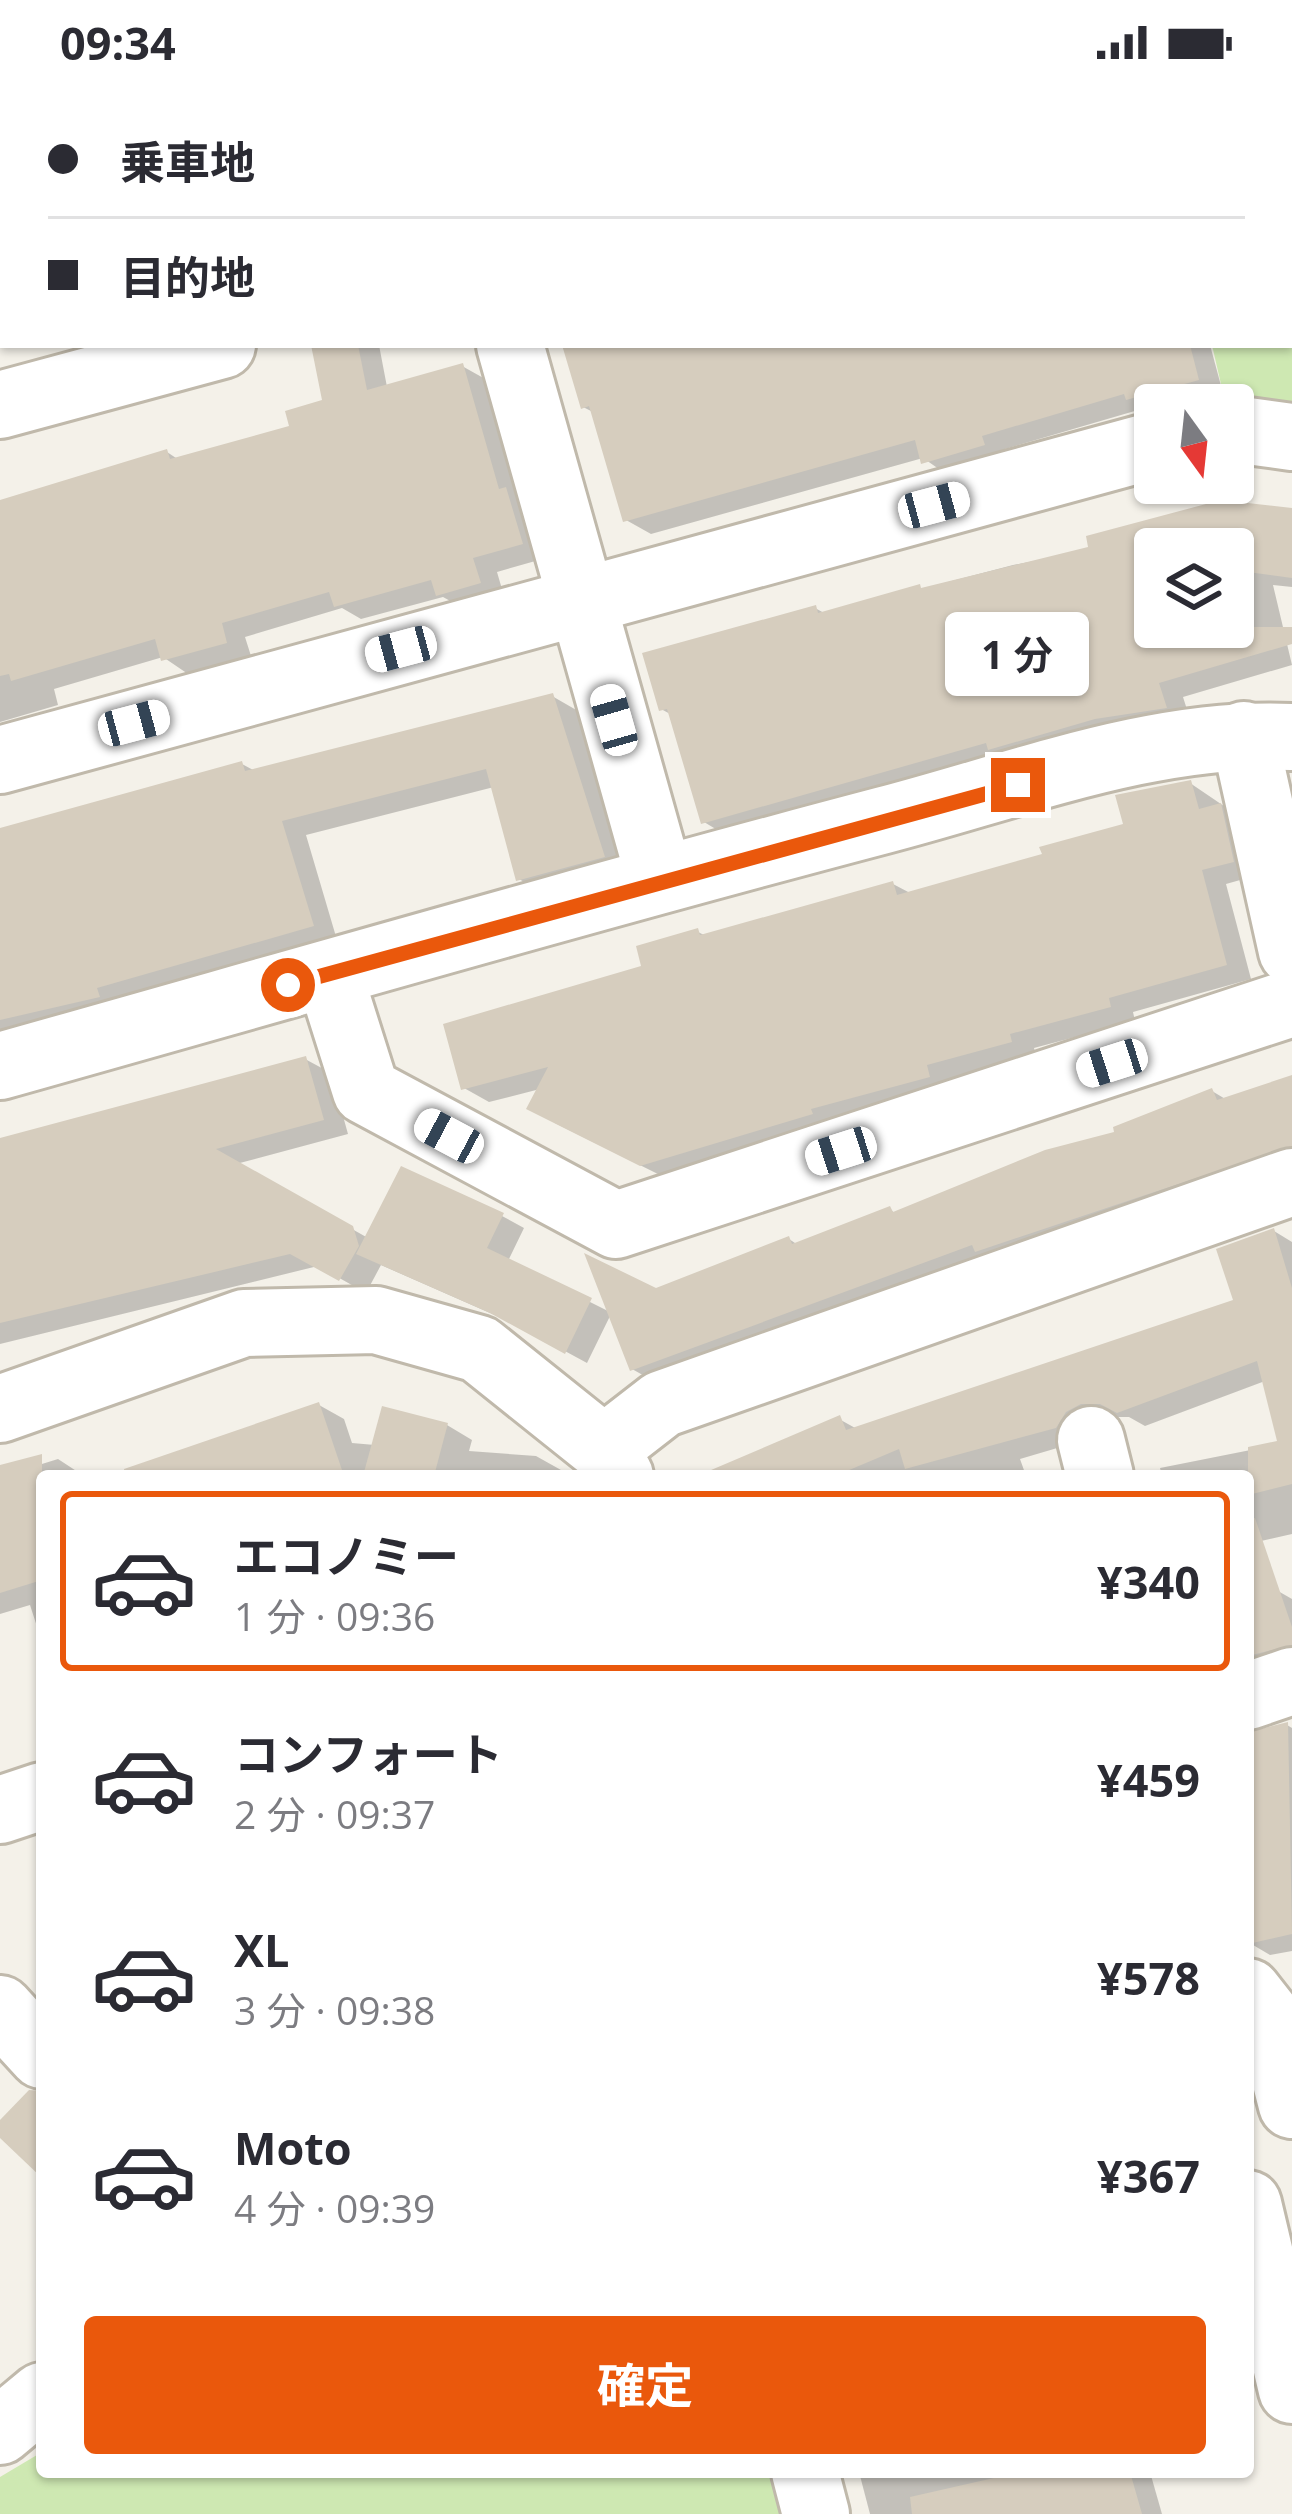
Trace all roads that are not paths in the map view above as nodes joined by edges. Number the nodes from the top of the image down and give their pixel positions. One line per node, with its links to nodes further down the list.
1 (211, 348): 3 (street)
2 (511, 348): 7 (street)
3 (0, 405)
4 (1254, 432): 5 (street)
5 (1292, 437)
6 (1134, 451): 7 (street)
7 (579, 600): 9 (street); 10 (street)
8 (1268, 736): 10 (street); 11 (street)
9 (0, 760)
10 (660, 879): 12 (street)
11 (1292, 951)
12 (329, 974): 13 (street); 14 (street)
13 (1292, 1004)
14 (0, 1066)
15 (1292, 1182): 17 (street)
16 (0, 1409): 17 (street)
17 (612, 1463)
18 (1292, 1681): 19 (street)
19 (1254, 1694)
20 (36, 1798): 21 (street)
21 (0, 1810)
22 (1254, 1976): 23 (street)
23 (1292, 1979)
24 (1254, 2000): 27 (street)
25 (0, 2009): 26 (street)
26 (36, 2048)
27 (1292, 2105)
28 (1254, 2229): 29 (street)
29 (1292, 2390)
30 (36, 2401): 31 (street)
31 (0, 2431)
32 (807, 2478): 33 (street)
33 (816, 2514)

